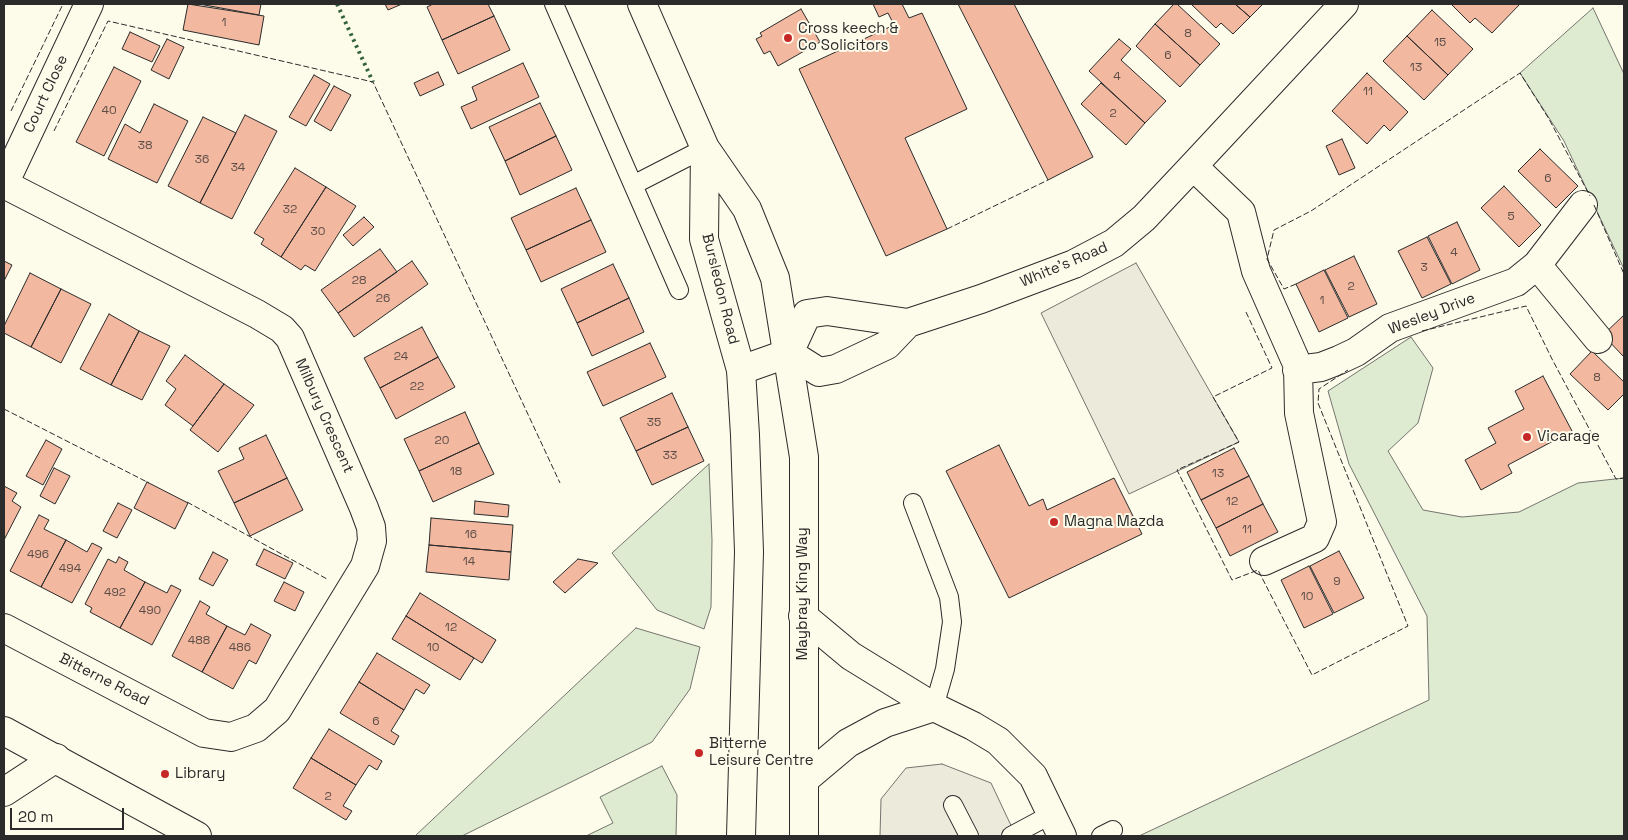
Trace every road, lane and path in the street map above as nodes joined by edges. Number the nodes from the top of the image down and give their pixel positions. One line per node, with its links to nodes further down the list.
1 (89, 4): 7 (street, Court Close)
2 (554, 4): 8 (lane)
3 (642, 4): 5 (street, Bursledon Road)
4 (1344, 4): 6 (street, White's Road)
5 (705, 148): 8 (lane); 14 (street, Bursledon Road); 15 (street, Bursledon Road)
6 (1193, 166): 12 (street, White's Road); 16 (street)
7 (4, 184): 23 (street, Milbury Crescent)
8 (633, 185): 11 (lane)
9 (1582, 205): 10 (street, Wesley Drive)
10 (1537, 265): 13 (street); 16 (street, Wesley Drive)
11 (679, 290)
12 (908, 323): 14 (street, White's Road); 14 (street)
13 (1598, 338)
14 (789, 353): 15 (street); 19 (street, Maybray King Way)
15 (741, 370): 30 (street)
16 (1298, 370): 18 (street)
17 (913, 504): 21 (lane)
18 (1264, 561)
19 (803, 616): 21 (street); 25 (street, Maybray King Way)
20 (4, 628): 23 (street, Bitterne Road)
21 (934, 707): 25 (street); 28 (street)
22 (4, 731): 24 (street)
23 (204, 733)
24 (56, 758): 26 (street); 29 (street)
25 (804, 780): 31 (street, Maybray King Way)
26 (4, 792)
27 (953, 806): 32 (lane)
28 (1057, 825): 33 (lane)
29 (197, 836)
30 (741, 836)
31 (804, 836)
32 (970, 836)
33 (1011, 836)

